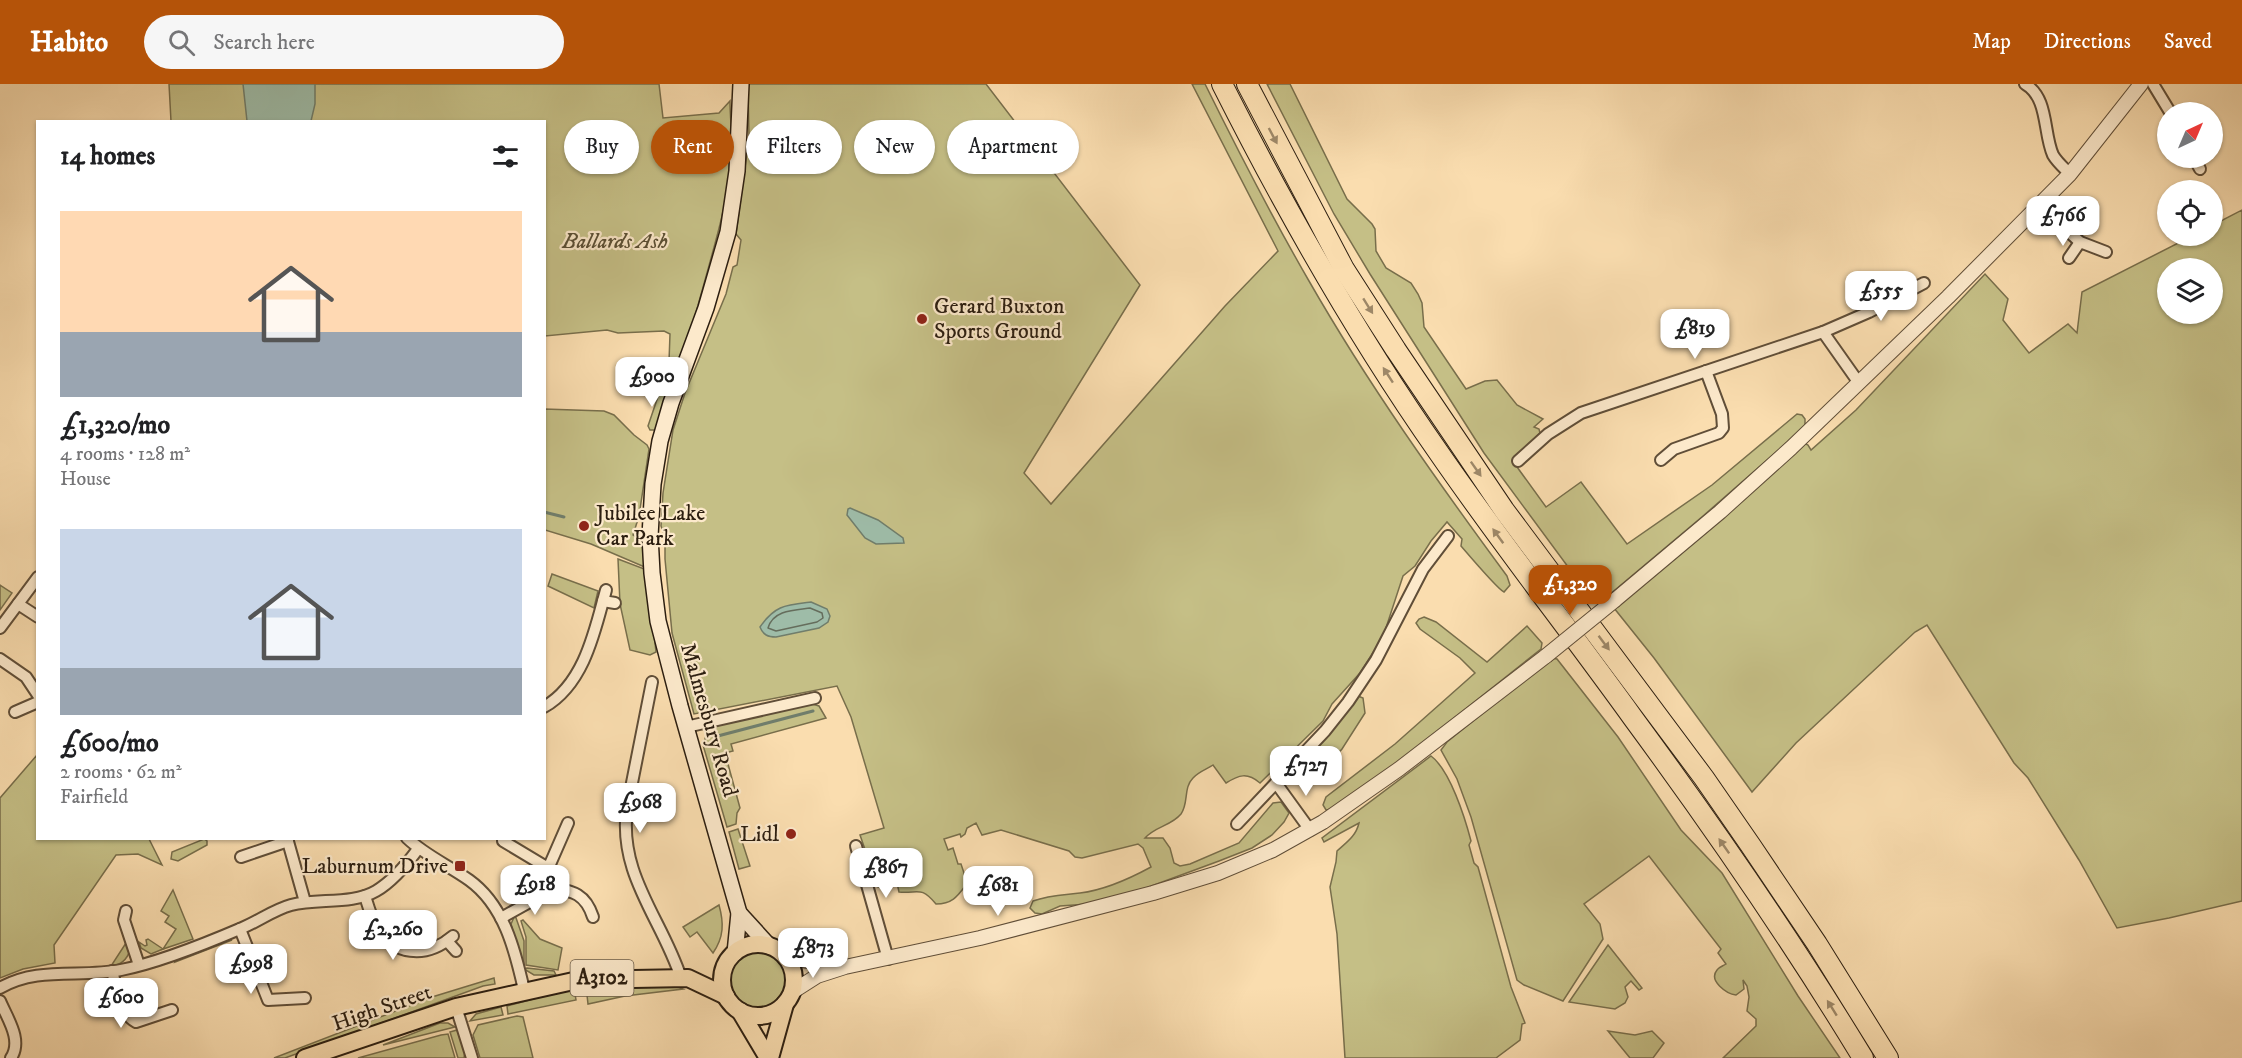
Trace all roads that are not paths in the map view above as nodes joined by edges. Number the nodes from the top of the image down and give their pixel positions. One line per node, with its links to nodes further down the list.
1 (741, 84): 32 (main road, Malmesbury Road)
2 (1222, 84): 74 (highway, one-way to 2)
3 (1247, 84): 75 (highway, one-way to 75)
4 (2025, 84): 8 (street)
5 (2141, 84): 8 (street)
6 (2153, 84): 7 (street)
7 (2164, 102)
8 (2070, 174): 9 (street)
9 (2039, 205): 10 (street); 16 (street)
10 (2080, 242): 11 (street); 12 (street)
11 (2106, 252)
12 (2069, 258)
13 (1924, 283): 14 (street)
14 (1823, 332): 15 (street); 16 (street)
15 (1706, 371): 17 (street); 18 (street)
16 (1859, 383): 36 (street, bridge)
17 (1661, 460)
18 (1518, 461)
19 (1448, 536): 33 (street)
20 (36, 580): 22 (street)
21 (608, 598): 30 (street)
22 (18, 604): 23 (street); 24 (street)
23 (36, 616)
24 (0, 628)
25 (0, 658): 27 (street)
26 (652, 682): 60 (street)
27 (36, 692)
28 (815, 698): 32 (street)
29 (36, 703): 31 (street)
30 (546, 704)
31 (15, 712)
32 (686, 727): 48 (main road, Malmesbury Road)
33 (1276, 783): 35 (street); 36 (street)
34 (568, 823): 43 (street)
35 (1237, 824)
36 (1310, 830): 56 (street)
37 (288, 840): 42 (street); 46 (street)
38 (409, 840): 41 (street)
39 (503, 840): 43 (street)
40 (856, 846): 56 (street)
41 (418, 849): 45 (street); 50 (street)
42 (241, 857)
43 (548, 868): 44 (street)
44 (542, 885): 49 (street); 50 (street)
45 (365, 896): 46 (street); 53 (street)
46 (305, 902): 51 (street)
47 (126, 910): 57 (street)
48 (739, 913): 52 (main road); 55 (main road)
49 (593, 917)
50 (501, 918): 62 (street)
51 (240, 929): 57 (street); 64 (street)
52 (769, 946): 54 (main road); 55 (main road, A3102)
53 (456, 951)
54 (786, 957): 58 (street); 65 (main road, A3102)
55 (731, 958): 60 (main road, High Street / A3102); 63 (main road)
56 (888, 959): 58 (street)
57 (139, 965): 59 (street)
58 (844, 967): 65 (street)
59 (112, 971): 61 (street); 68 (street)
60 (685, 978): 62 (main road, High Street / A3102); 63 (main road, High Street / A3102)
61 (0, 988)
62 (524, 990): 67 (main road, High Street / A3102)
63 (726, 996): 69 (main road, A3102)
64 (305, 998)
65 (789, 998): 69 (main road); 73 (main road, A3102)
66 (0, 1001): 70 (street)
67 (456, 1007): 71 (main road, High Street / A3102); 72 (street)
68 (172, 1010)
69 (740, 1011): 73 (main road, A3102)
70 (11, 1058)
71 (305, 1058)
72 (472, 1058)
73 (769, 1058)
74 (1863, 1058)
75 (1888, 1058)

